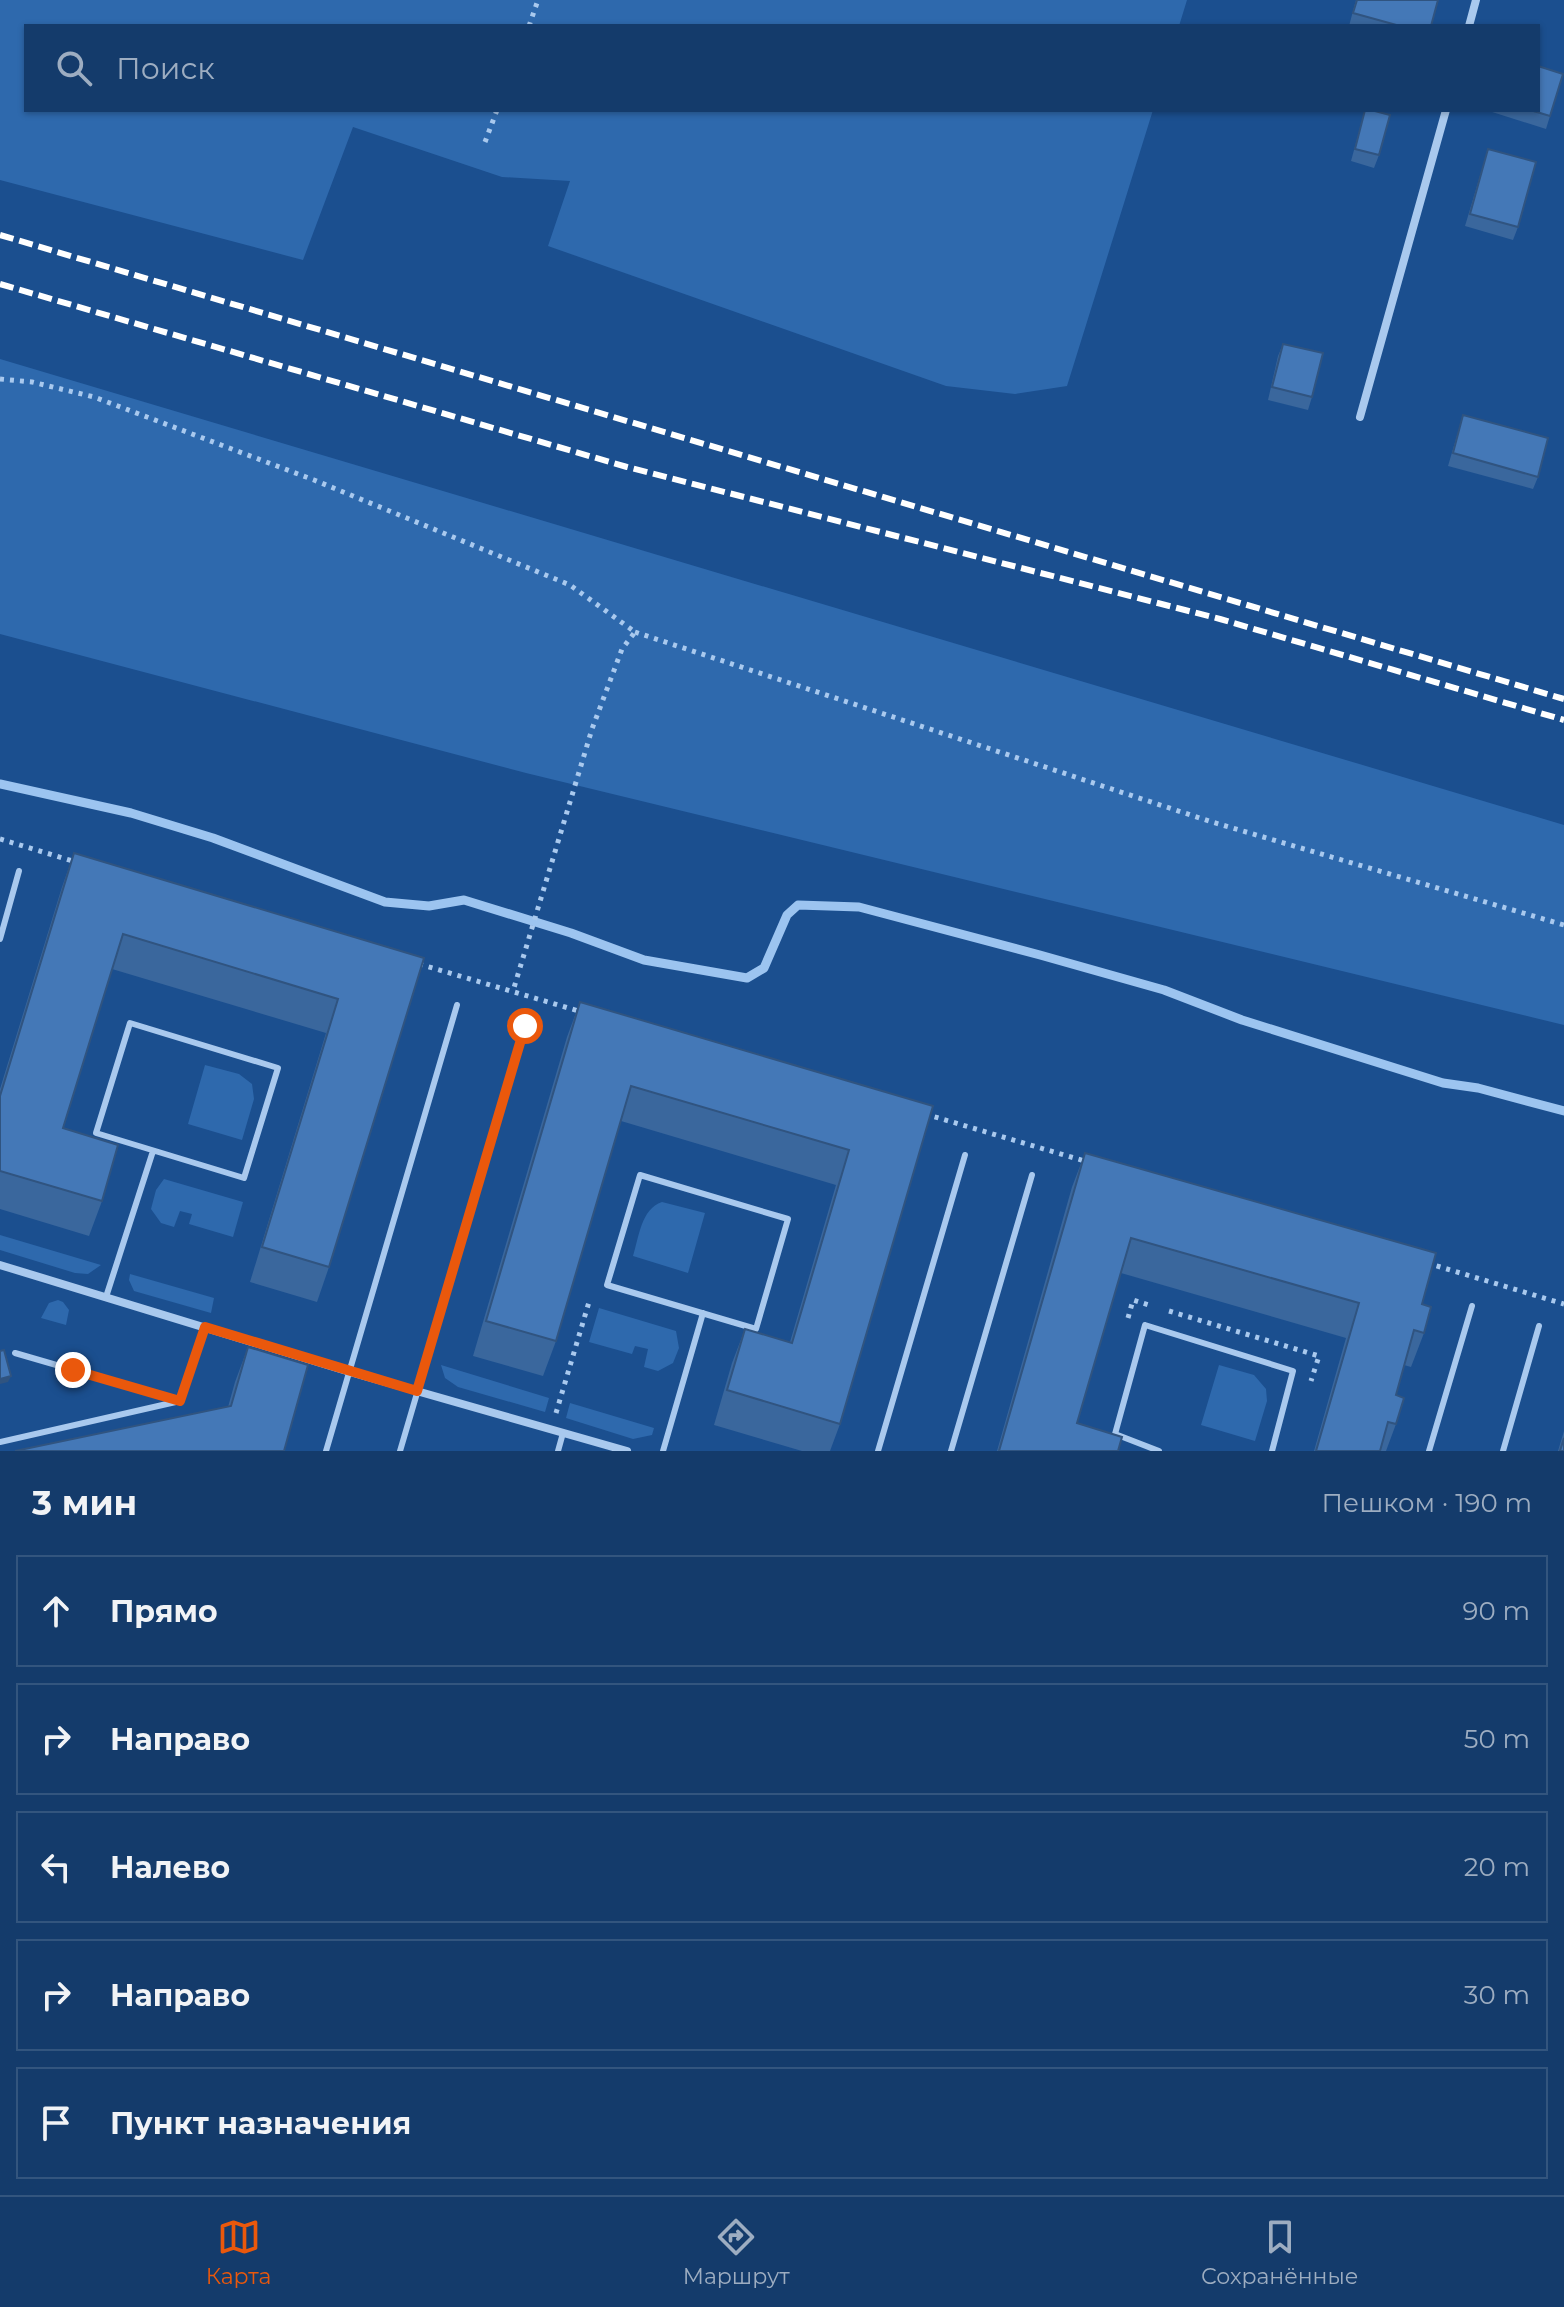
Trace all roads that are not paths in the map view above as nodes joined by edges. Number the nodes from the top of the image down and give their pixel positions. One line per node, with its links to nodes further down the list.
1 (1476, 0): 2 (street)
2 (1470, 24)
3 (1445, 112): 4 (street)
4 (1360, 417)
5 (19, 871): 6 (lane)
6 (0, 939)
7 (457, 1005): 19 (lane)
8 (525, 1026): 20 (lane)
9 (153, 1151): 9 (lane); 13 (lane)
10 (965, 1155): 29 (lane)
11 (1032, 1175): 30 (lane)
12 (0, 1265): 13 (street)
13 (106, 1297): 17 (street)
14 (1472, 1306): 33 (lane)
15 (703, 1313): 15 (lane); 28 (lane)
16 (1539, 1326): 34 (lane)
17 (205, 1327): 19 (street); 21 (lane)
18 (15, 1353): 21 (lane)
19 (350, 1372): 20 (street); 24 (lane)
20 (417, 1391): 22 (street); 25 (lane)
21 (180, 1401): 23 (lane)
22 (563, 1433): 26 (lane); 27 (street)
23 (0, 1442)
24 (326, 1451)
25 (400, 1451)
26 (558, 1451)
27 (627, 1451)
28 (663, 1451)
29 (878, 1451)
30 (951, 1451)
31 (1159, 1451): 32 (lane)
32 (1272, 1451)
33 (1429, 1451)
34 (1503, 1451)

